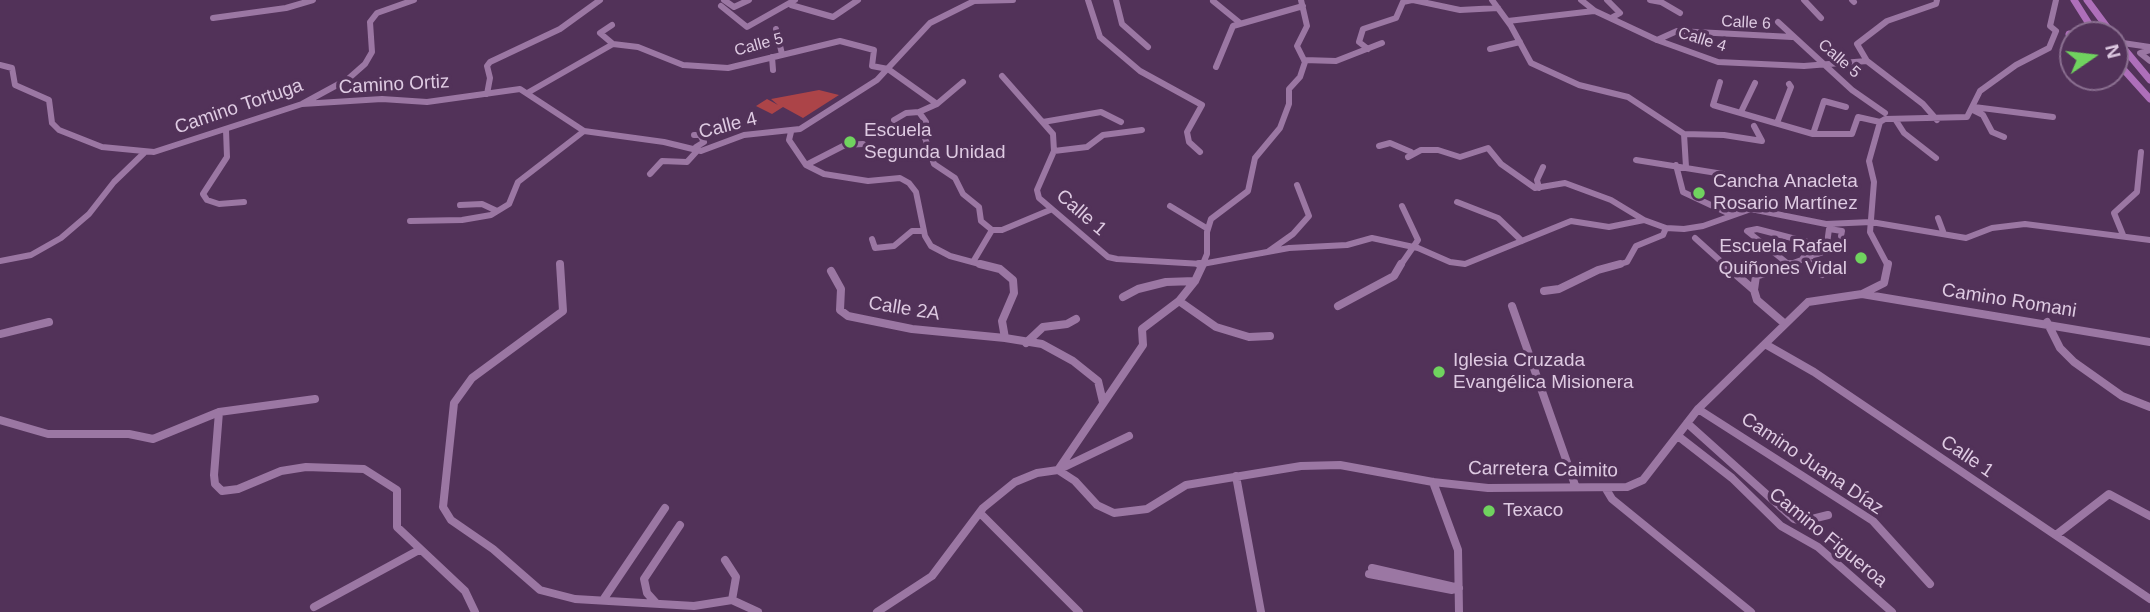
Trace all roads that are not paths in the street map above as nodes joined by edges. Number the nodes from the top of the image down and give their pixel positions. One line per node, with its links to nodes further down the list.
1 (313, 0): 28 (street)
2 (414, 0): 71 (street, Camino Tortuga)
3 (600, 0): 69 (street)
4 (749, 0): 23 (street)
5 (858, 0): 21 (street)
6 (1013, 0): 59 (street, Calle 4)
7 (1088, 0): 99 (street)
8 (1116, 0): 46 (street)
9 (1413, 0): 25 (street); 48 (street)
10 (1492, 0): 25 (street)
11 (1581, 0): 26 (street, Calle 4)
12 (1608, 0): 29 (street)
13 (1650, 0): 22 (street)
14 (1804, 0): 30 (street)
15 (1937, 0): 54 (street)
16 (2056, 0): 38 (street)
17 (2074, 0): 31 (main road)
18 (2087, 0): 32 (main road)
19 (1213, 1): 35 (street)
20 (1673, 1): 22 (street)
21 (793, 2): 23 (street)
22 (1661, 2): 27 (street)
23 (722, 3)
24 (1302, 3): 35 (street); 53 (street)
25 (1498, 8): 33 (street)
26 (1595, 10): 29 (street, Calle 4); 33 (street)
27 (1680, 13)
28 (213, 18)
29 (1611, 18): 41 (street, Calle 4)
30 (1821, 18)
31 (2087, 21)
32 (2102, 21)
33 (1508, 22): 42 (street)
34 (1778, 22): 40 (street, Calle 5)
35 (1240, 23): 58 (street)
36 (612, 25): 45 (street)
37 (776, 29): 50 (street)
38 (2056, 31): 39 (street); 74 (street)
39 (2059, 32)
40 (1793, 37): 41 (street, Calle 6); 57 (street, Calle 5)
41 (1657, 40): 57 (street, Calle 4)
42 (1520, 42): 49 (street); 91 (street)
43 (1382, 43): 48 (street)
44 (2129, 43): 47 (street)
45 (612, 44): 52 (street, Calle 5); 68 (street)
46 (1148, 47)
47 (2150, 48): 55 (street)
48 (1368, 49): 53 (street)
49 (1490, 49)
50 (782, 54): 52 (street, Calle 5); 59 (street, Calle 5)
51 (2129, 55): 63 (main road)
52 (772, 57): 60 (street)
53 (1304, 60): 126 (street)
54 (1867, 61): 57 (street, Calle 4); 81 (street)
55 (2150, 61)
56 (0, 65): 101 (street)
57 (1824, 65): 77 (street, Calle 5)
58 (1216, 67)
59 (888, 69): 72 (street, Calle 5); 90 (street, Calle 4)
60 (773, 70)
61 (1002, 76): 82 (street)
62 (2129, 76): 70 (main road)
63 (2150, 80)
64 (963, 82): 72 (street)
65 (1720, 82): 76 (street)
66 (1755, 83): 76 (street)
67 (1789, 84): 85 (street)
68 (529, 92): 69 (street, Camino Ortiz); 89 (street, Calle 4)
69 (487, 94): 71 (street, Camino Ortiz)
70 (2150, 99)
71 (302, 104): 87 (street, Camino Tortuga)
72 (937, 104): 75 (street)
73 (1846, 107): 92 (street)
74 (1974, 109): 78 (street); 81 (street); 94 (street)
75 (919, 112): 80 (street); 127 (street)
76 (1741, 112): 85 (street)
77 (1885, 113)
78 (2053, 117)
79 (1895, 119): 81 (street); 84 (street); 102 (street)
80 (894, 120)
81 (1937, 120)
82 (1043, 122): 83 (street); 98 (street)
83 (1121, 122)
84 (1880, 122): 92 (street); 124 (street)
85 (1777, 123): 92 (street)
86 (1754, 126): 91 (street)
87 (226, 130): 101 (street, Camino Tortuga); 113 (street)
88 (1142, 130): 98 (street)
89 (584, 131): 97 (street, Calle 4); 119 (street)
90 (791, 132): 97 (street, Calle 4); 104 (street)
91 (1684, 134): 107 (street)
92 (1813, 134)
93 (694, 135): 97 (street)
94 (2004, 136)
95 (863, 144): 104 (street)
96 (1380, 146): 111 (street)
97 (695, 150): 108 (street)
98 (1054, 151): 118 (street, Calle 1)
99 (1200, 152)
100 (2141, 152): 130 (street)
101 (144, 153): 140 (street)
102 (1936, 158)
103 (1636, 160): 105 (street)
104 (806, 165): 128 (street)
105 (1676, 165): 107 (street); 120 (street)
106 (1543, 167): 111 (street)
107 (1686, 167): 109 (street)
108 (650, 174)
109 (1728, 179)
110 (1297, 185): 138 (street)
111 (1537, 188): 112 (street); 122 (street)
112 (1531, 197)
113 (244, 202)
114 (1457, 202): 134 (street)
115 (460, 205): 119 (street)
116 (1170, 206): 126 (street)
117 (1402, 206): 136 (street)
118 (1050, 210): 127 (street); 144 (street, Calle 1)
119 (497, 211): 123 (street)
120 (1732, 215): 124 (street); 125 (street)
121 (1938, 218): 129 (street)
122 (1644, 220): 125 (street); 134 (street, Calle 1)
123 (410, 221)
124 (1871, 222): 129 (street); 150 (street)
125 (1666, 228): 149 (street)
126 (1208, 229): 144 (street)
127 (992, 230): 141 (street)
128 (924, 231): 133 (street); 141 (street)
129 (1944, 234): 130 (street)
130 (2123, 234): 135 (street)
131 (1841, 236): 137 (street)
132 (1695, 238): 148 (street)
133 (872, 239)
134 (1522, 240): 136 (street, Calle 1)
135 (2150, 240)
136 (1411, 246): 138 (street, Calle 1); 153 (street)
137 (1827, 247): 139 (street); 142 (street)
138 (1269, 252): 144 (street, Calle 1)
139 (1803, 258): 142 (street); 146 (street)
140 (0, 261)
141 (973, 262): 161 (street)
142 (1787, 263): 148 (street)
143 (560, 264): 191 (street)
144 (1202, 264): 147 (street)
145 (831, 271): 161 (street, Calle 2A)
146 (1822, 274)
147 (1195, 281): 151 (street); 152 (street)
148 (1754, 290): 158 (street)
149 (1544, 291)
150 (1862, 294): 157 (street, Camino Romani); 158 (street, Carretera Caimito)
151 (1123, 297)
152 (1179, 301): 160 (street); 166 (street)
153 (1338, 306)
154 (1512, 306): 177 (street)
155 (1076, 318): 163 (street)
156 (49, 322): 159 (street)
157 (2047, 322): 162 (street, Camino Romani); 167 (street)
158 (1785, 324): 164 (street, Carretera Caimito)
159 (0, 334)
160 (1270, 335)
161 (1005, 338): 163 (street)
162 (2150, 342)
163 (1026, 343): 166 (street)
164 (1765, 344): 168 (street, Carretera Caimito); 184 (street, Calle 1)
165 (315, 399): 169 (street)
166 (1102, 406): 174 (street)
167 (2150, 407)
168 (1698, 409): 171 (street, Carretera Caimito); 188 (street, Camino Juana Díaz)
169 (219, 412): 170 (street); 185 (street)
170 (0, 420)
171 (1687, 423): 173 (street, Carretera Caimito); 181 (street)
172 (1129, 436): 174 (street)
173 (1678, 436): 178 (street, Carretera Caimito); 202 (street, Camino Figueroa)
174 (1058, 470): 175 (street, Carretera Caimito); 180 (street)
175 (1236, 476): 176 (street, Carretera Caimito); 199 (street)
176 (1433, 482): 177 (street, Carretera Caimito); 189 (street)
177 (1575, 485): 178 (street, Carretera Caimito)
178 (1606, 489): 201 (street)
179 (665, 508): 191 (street)
180 (979, 513): 197 (street); 198 (street)
181 (1828, 515)
182 (2150, 516): 184 (street)
183 (680, 525): 193 (street)
184 (2056, 536): 190 (street, Calle 1)
185 (419, 551): 194 (street); 195 (street)
186 (725, 560): 192 (street)
187 (1370, 571): 189 (street)
188 (1930, 584)
189 (1459, 588): 200 (street)
190 (2150, 598)
191 (604, 600): 193 (street)
192 (732, 600): 193 (street); 196 (street)
193 (656, 603)
194 (314, 607)
195 (475, 612)
196 (758, 612)
197 (877, 612)
198 (1079, 612)
199 (1261, 612)
200 (1459, 612)
201 (1751, 612)
202 (1892, 612)

